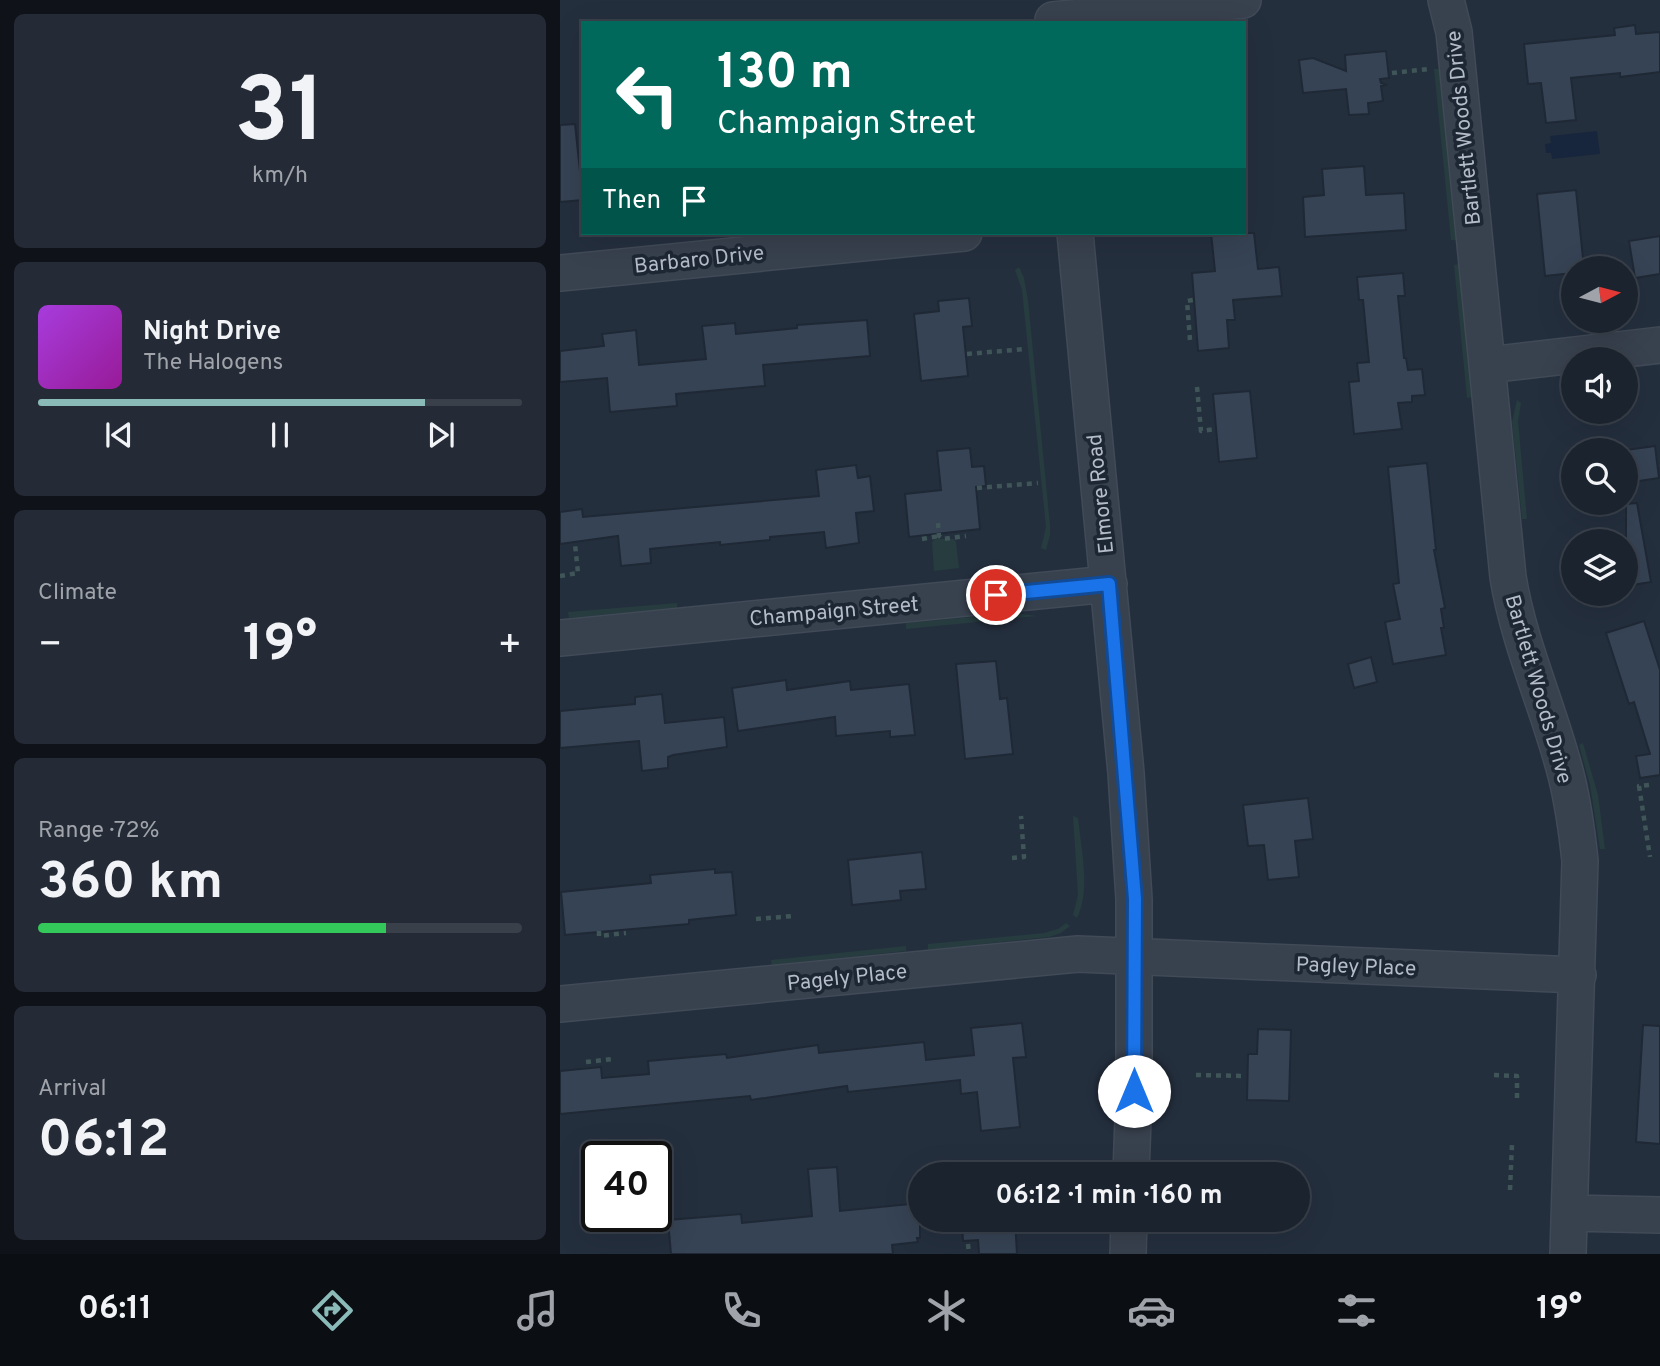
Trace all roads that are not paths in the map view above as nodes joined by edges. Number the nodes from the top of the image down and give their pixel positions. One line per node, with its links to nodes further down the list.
1 (1243, 0): 3 (street)
2 (1446, 0): 8 (street, Bartlett Woods Drive)
3 (1053, 14)
4 (944, 235): 6 (street, Barbaro Drive)
5 (1074, 235): 9 (street, Elmore Road)
6 (560, 273)
7 (1660, 345): 8 (street)
8 (1488, 365): 12 (street, Bartlett Woods Drive)
9 (1109, 584): 10 (street, Champaign Street); 11 (street, Elmore Road)
10 (560, 638)
11 (1135, 955): 12 (street, Pagley Place); 13 (street, Pagely Place); 14 (street, Elmore Road)
12 (1578, 975): 15 (street, Bartlett Woods Drive)
13 (560, 1004)
14 (1131, 1162)
15 (1570, 1213): 16 (street); 19 (street, Bartlett Woods Drive)
16 (1660, 1215)
17 (1129, 1232): 18 (street)
18 (1128, 1254)
19 (1568, 1254)

